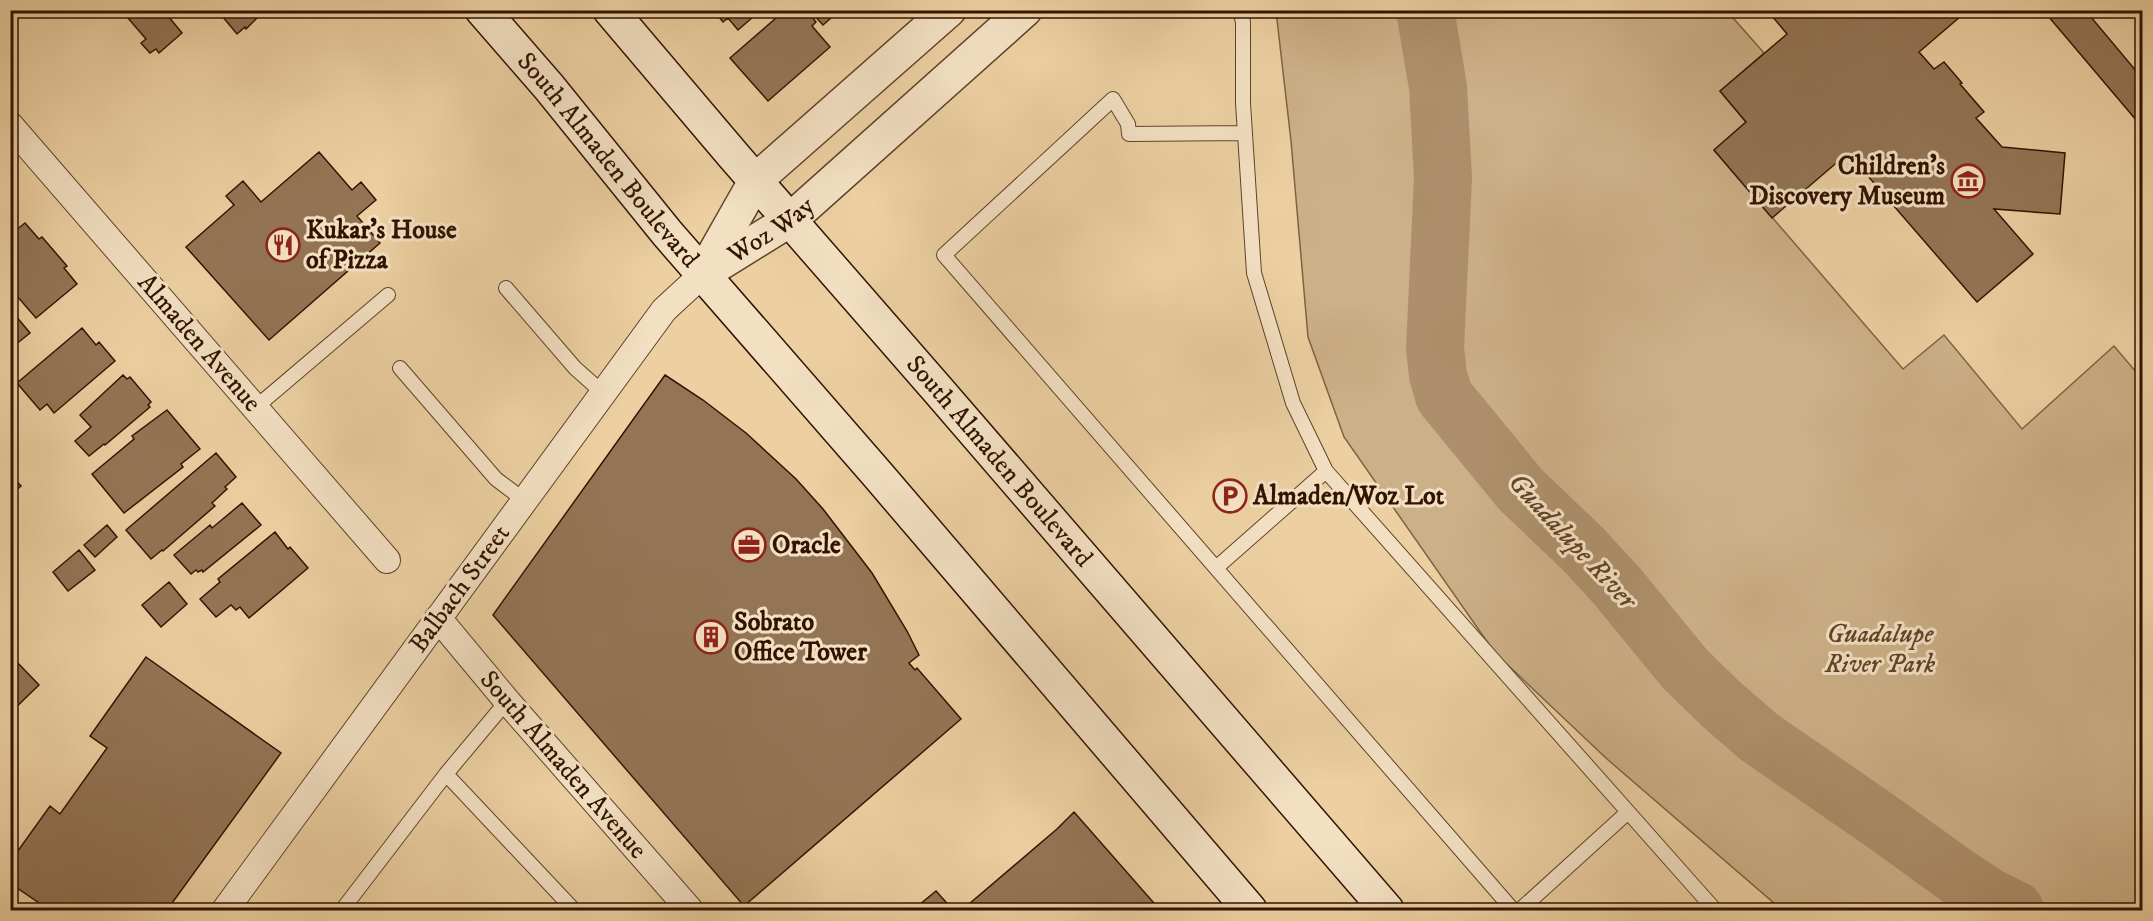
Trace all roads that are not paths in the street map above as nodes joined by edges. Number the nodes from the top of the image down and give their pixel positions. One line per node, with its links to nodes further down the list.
1 (482, 10): 10 (main road, South Almaden Boulevard)
2 (610, 10): 8 (main road, South Almaden Boulevard)
3 (949, 10): 8 (main road, Woz Way)
4 (1025, 10): 9 (main road, Woz Way)
5 (1240, 10): 6 (lane)
6 (1245, 133): 16 (lane); 19 (lane)
7 (14, 136): 15 (street, Almaden Avenue)
8 (756, 180): 9 (main road, South Almaden Boulevard); 10 (main road, Woz Way)
9 (790, 220): 10 (main road, Woz Way); 29 (main road, South Almaden Boulevard)
10 (703, 274): 14 (street, Balbach Street); 28 (main road, South Almaden Boulevard)
11 (506, 288): 14 (lane)
12 (388, 294): 15 (lane)
13 (400, 368): 17 (lane)
14 (603, 393): 17 (street, Balbach Street)
15 (255, 408): 18 (street, Almaden Avenue)
16 (1326, 471): 19 (lane); 23 (lane)
17 (524, 500): 20 (street, Balbach Street)
18 (387, 560)
19 (1216, 568): 30 (lane)
20 (438, 618): 21 (street, South Almaden Avenue); 25 (street, Balbach Street)
21 (507, 701): 22 (lane); 24 (street, South Almaden Avenue)
22 (446, 774): 26 (lane); 27 (lane)
23 (1628, 812): 31 (lane); 32 (lane)
24 (681, 907)
25 (225, 910)
26 (342, 910)
27 (574, 910)
28 (1250, 910)
29 (1386, 910)
30 (1513, 910)
31 (1520, 910)
32 (1715, 910)

